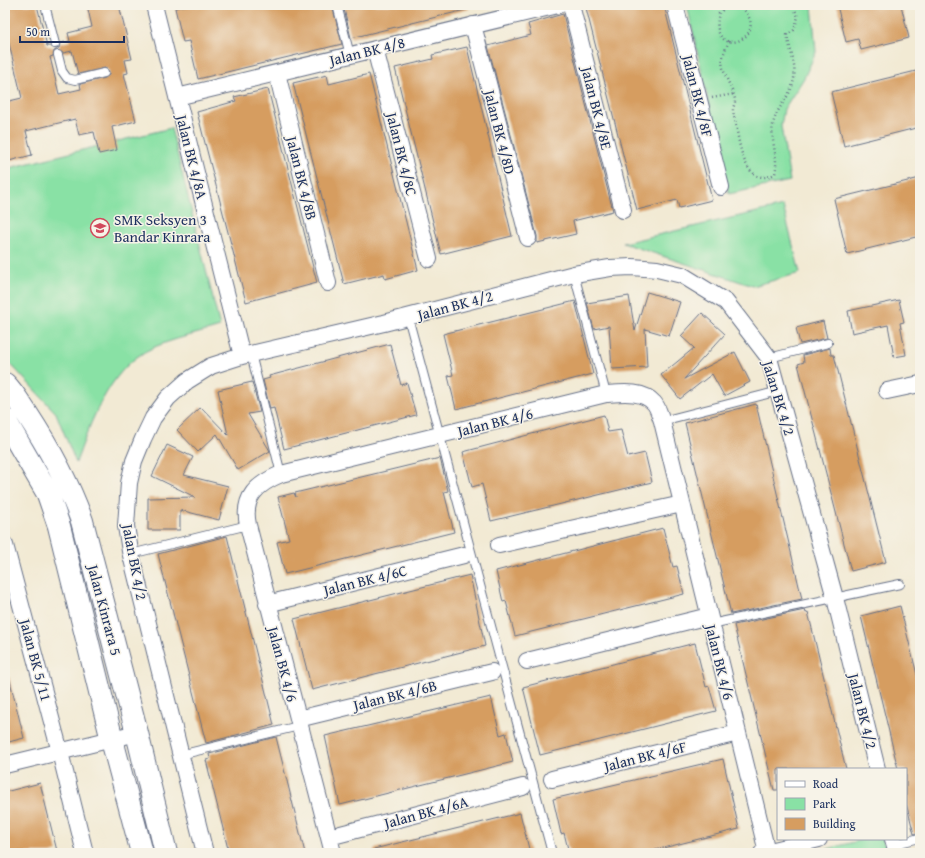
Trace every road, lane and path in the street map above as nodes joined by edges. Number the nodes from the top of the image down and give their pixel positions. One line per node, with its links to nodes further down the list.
1 (45, 5): 13 (lane)
2 (154, 5): 20 (street, Jalan BK 4/8A)
3 (337, 5): 16 (lane)
4 (558, 5): 11 (street, Jalan BK 4/8)
5 (571, 5): 23 (street, Jalan BK 4/8E)
6 (675, 5): 22 (street, Jalan BK 4/8F)
7 (733, 5): 10 (path); 12 (path)
8 (749, 5): 10 (path)
9 (794, 5): 19 (path)
10 (741, 7): 12 (path)
11 (473, 25): 14 (street, Jalan BK 4/8); 24 (street, Jalan BK 4/8D)
12 (729, 41): 19 (path)
13 (55, 44)
14 (374, 49): 16 (street, Jalan BK 4/8); 25 (street, Jalan BK 4/8C)
15 (58, 55): 17 (lane)
16 (350, 55): 18 (street, Jalan BK 4/8)
17 (104, 73)
18 (277, 73): 20 (street, Jalan BK 4/8); 27 (street, Jalan BK 4/8B)
19 (734, 94): 21 (path)
20 (177, 97): 30 (street, Jalan BK 4/8A)
21 (710, 99)
22 (721, 187)
23 (623, 210)
24 (528, 238)
25 (428, 259)
26 (574, 274): 28 (street, Jalan BK 4/2); 31 (street, Jalan BK 4/2); 36 (lane)
27 (328, 283)
28 (408, 317): 30 (street, Jalan BK 4/2); 39 (lane)
29 (828, 343): 31 (lane)
30 (247, 355): 40 (lane); 45 (street, Jalan BK 4/2)
31 (769, 358): 34 (street, Jalan BK 4/2)
32 (5, 384): 54 (main road, Jalan Kinrara 5)
33 (920, 384): 35 (street)
34 (779, 390): 38 (lane); 48 (street, Jalan BK 4/2)
35 (887, 391)
36 (606, 394): 38 (street, Jalan BK 4/6); 39 (street, Jalan BK 4/6)
37 (5, 420): 56 (main road, Jalan Kinrara 5)
38 (662, 421): 41 (street, Jalan BK 4/6)
39 (440, 436): 40 (street, Jalan BK 4/6); 73 (lane)
40 (281, 474): 42 (street, Jalan BK 4/6)
41 (682, 504): 43 (street); 50 (street, Jalan BK 4/6)
42 (248, 525): 45 (lane); 49 (street, Jalan BK 4/6)
43 (499, 545)
44 (5, 546): 57 (street, Jalan BK 5/11)
45 (131, 554): 58 (street, Jalan BK 4/2)
46 (464, 555): 49 (street, Jalan BK 4/6C)
47 (900, 584): 48 (lane)
48 (834, 598): 50 (lane); 60 (street, Jalan BK 4/2)
49 (267, 604): 53 (street, Jalan BK 4/6)
50 (710, 620): 51 (street); 55 (street, Jalan BK 4/6)
51 (528, 661)
52 (492, 672): 53 (street, Jalan BK 4/6B)
53 (298, 722): 58 (lane); 63 (street, Jalan BK 4/6)
54 (137, 733): 56 (street); 70 (main road, Jalan Kinrara 5)
55 (738, 733): 61 (street, Jalan BK 4/6F); 67 (street, Jalan BK 4/6)
56 (112, 740): 57 (street); 69 (main road, Jalan Kinrara 5)
57 (60, 752): 59 (street); 68 (street, Jalan BK 5/11)
58 (180, 755): 71 (street, Jalan BK 4/2)
59 (5, 765)
60 (877, 768)
61 (552, 779)
62 (523, 787): 63 (street, Jalan BK 4/6A)
63 (329, 837): 72 (street, Jalan BK 4/6)
64 (920, 838): 66 (lane)
65 (815, 840): 67 (street)
66 (895, 845)
67 (765, 852)
68 (85, 853)
69 (142, 853)
70 (166, 853)
71 (205, 853)
72 (333, 853)
73 (552, 853)

